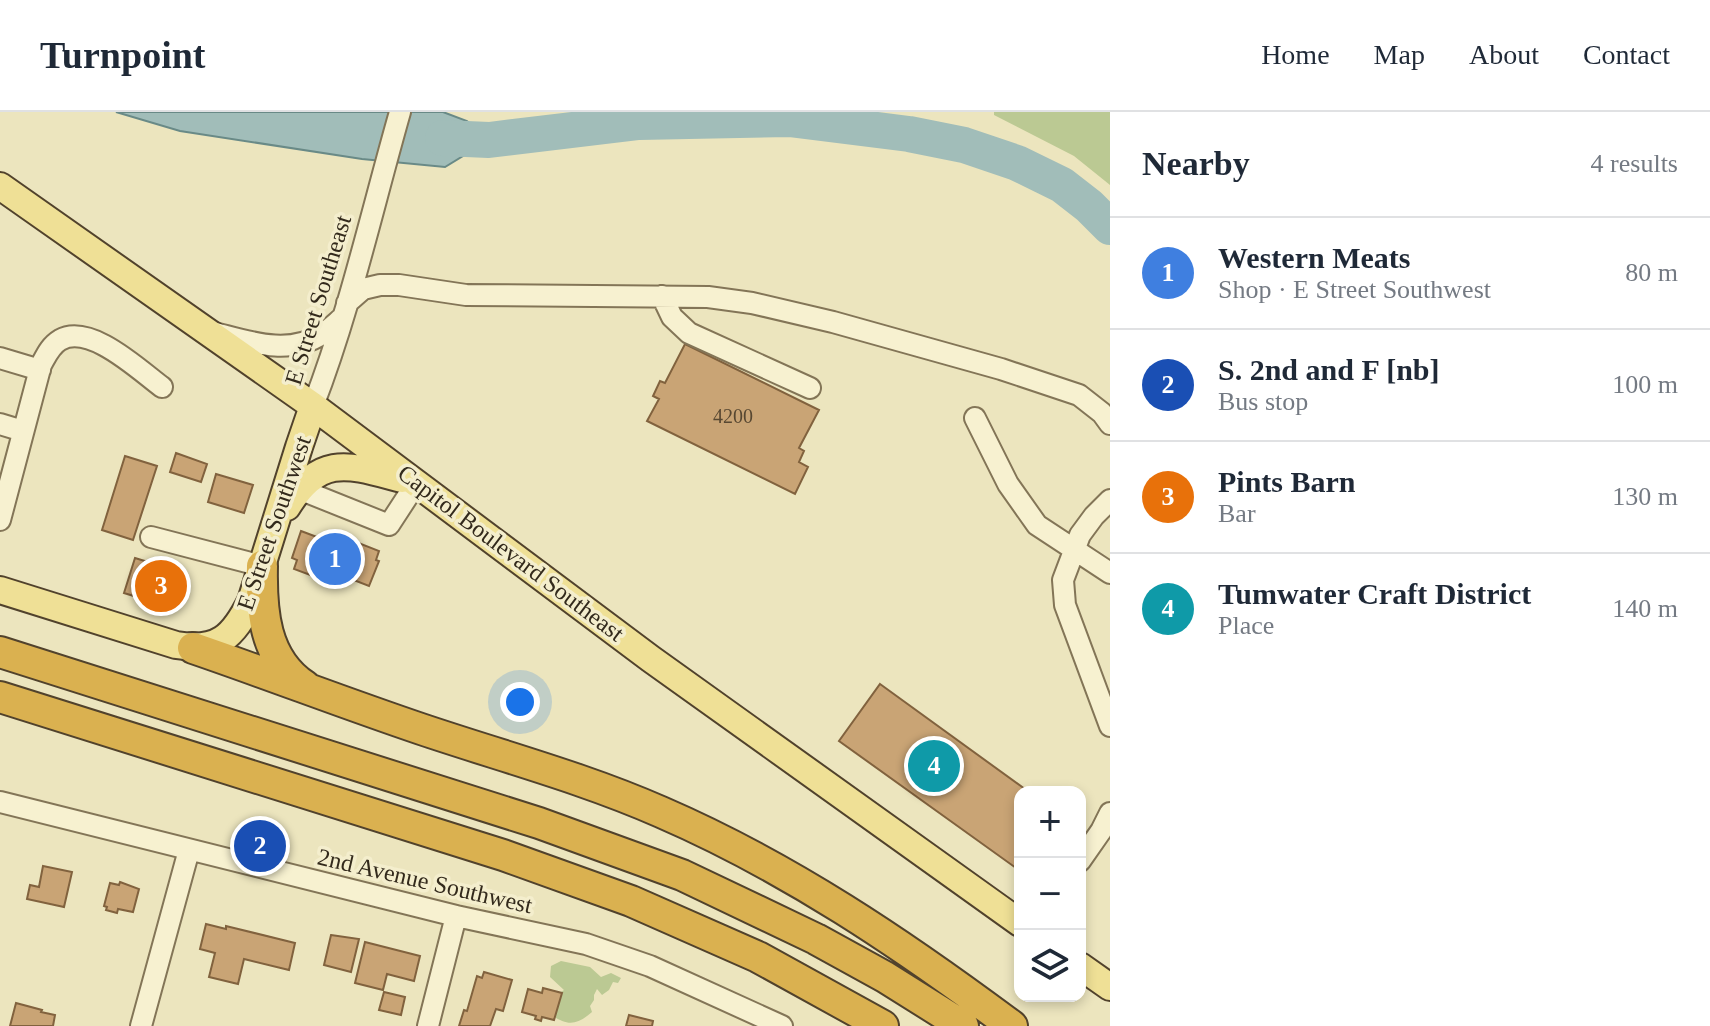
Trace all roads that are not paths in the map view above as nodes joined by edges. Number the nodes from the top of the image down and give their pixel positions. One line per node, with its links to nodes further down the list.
1 (400, 112): 4 (street, E Street Southeast)
2 (0, 186): 5 (main road, Capitol Boulevard Southeast)
3 (662, 296): 4 (street); 9 (street); 13 (street)
4 (345, 310): 5 (street); 10 (street, E Street Southeast)
5 (211, 332): 10 (main road, Capitol Boulevard Southeast)
6 (0, 358): 7 (street)
7 (40, 367): 8 (street); 14 (street)
8 (162, 387)
9 (810, 388)
10 (313, 406): 15 (main road, Capitol Boulevard Southeast); 19 (main road, E Street Southwest)
11 (975, 418): 21 (street)
12 (0, 424): 14 (street)
13 (1110, 424)
14 (23, 431): 18 (street)
15 (417, 482): 16 (main road); 16 (street); 35 (main road, Capitol Boulevard Southeast)
16 (299, 489): 19 (main road)
17 (1110, 500): 21 (street)
18 (0, 520)
19 (273, 530): 22 (main road, E Street Southwest)
20 (151, 537): 22 (street)
21 (1074, 548): 23 (street); 29 (street)
22 (262, 566): 25 (main road, E Street Southwest); 27 (highway)
23 (1110, 573)
24 (0, 590): 25 (main road)
25 (193, 648): 27 (highway)
26 (0, 652): 42 (highway)
27 (317, 694): 43 (highway)
28 (0, 697): 41 (highway)
29 (1110, 726)
30 (0, 802): 32 (street, 2nd Avenue Southwest)
31 (1110, 813): 33 (street)
32 (189, 850): 34 (street, 2nd Avenue Southwest); 39 (street)
33 (1082, 858)
34 (456, 916): 38 (street, 2nd Avenue Southwest); 40 (street)
35 (1014, 919)
36 (1086, 970): 37 (main road)
37 (1110, 987)
38 (772, 1024)
39 (141, 1026)
40 (428, 1026)
41 (883, 1026)
42 (963, 1026)
43 (1012, 1026)

